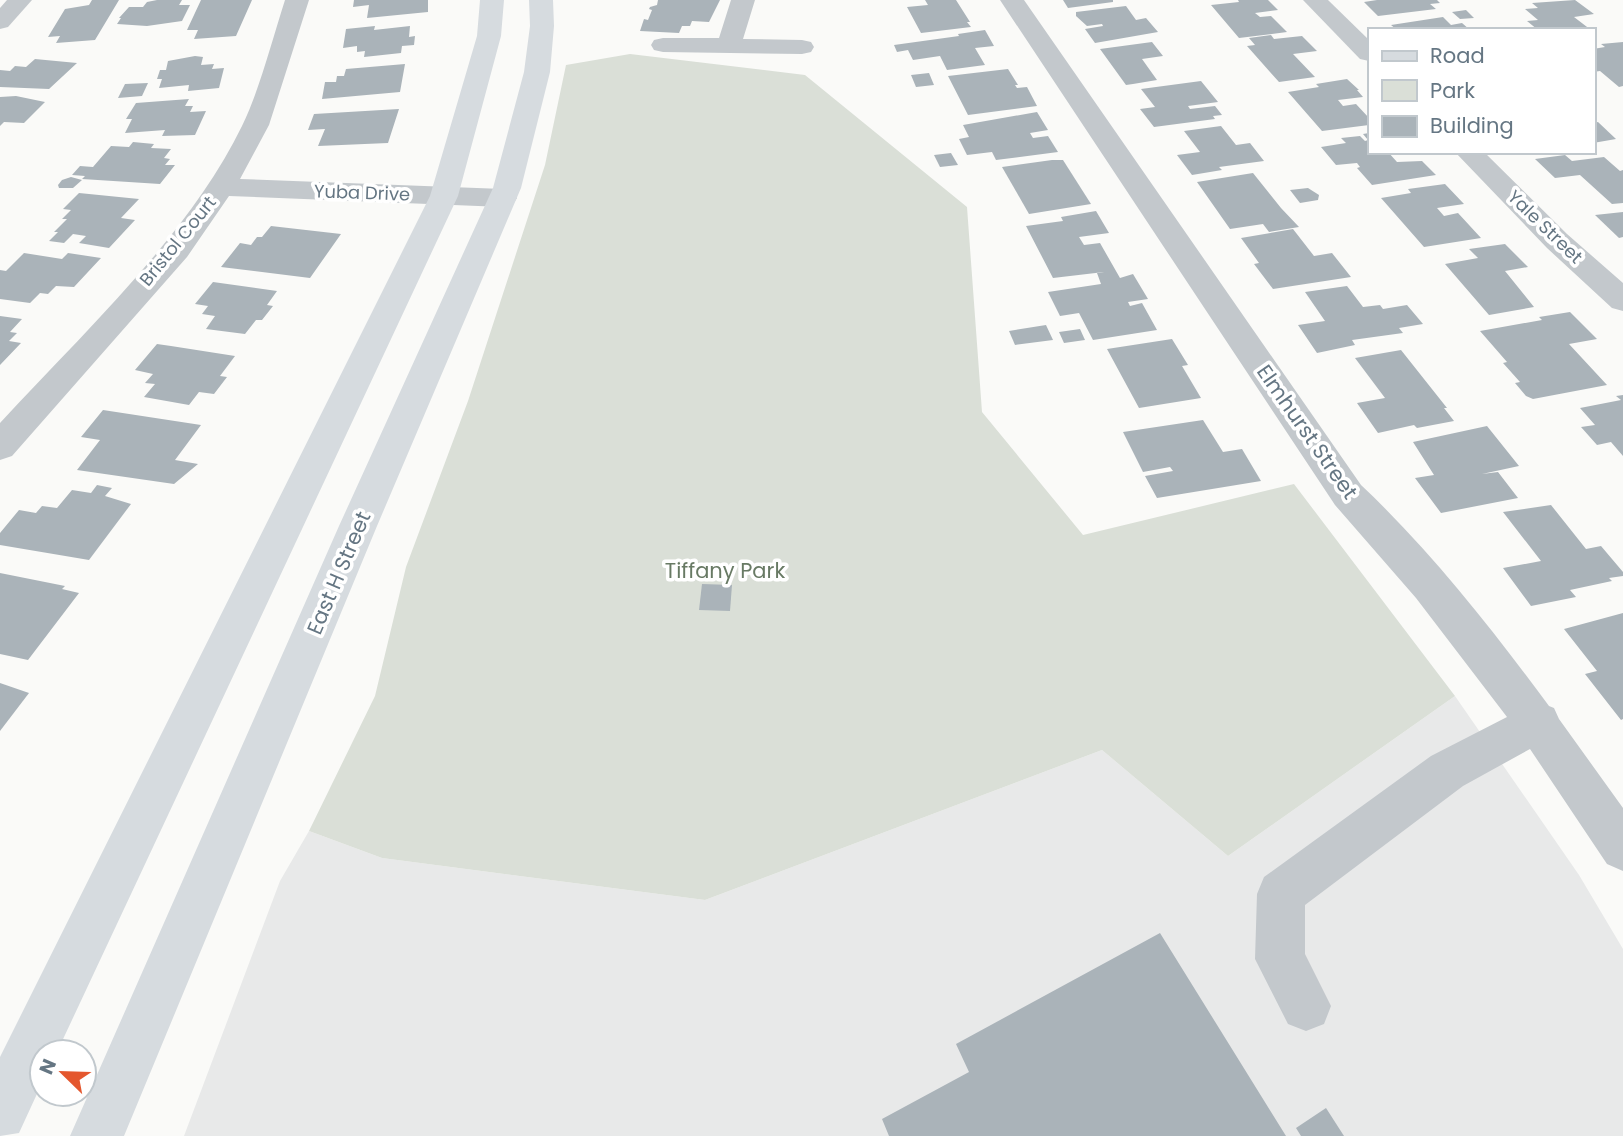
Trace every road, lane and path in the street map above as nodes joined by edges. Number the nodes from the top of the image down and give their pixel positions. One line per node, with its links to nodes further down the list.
1 (20, 0): 8 (street)
2 (297, 0): 14 (street, Bristol Court)
3 (492, 0): 15 (main road)
4 (541, 0): 16 (main road, East H Street)
5 (743, 0): 10 (street)
6 (1012, 0): 19 (street, Elmhurst Street)
7 (1315, 0): 12 (street)
8 (0, 22)
9 (663, 45): 10 (street)
10 (729, 46): 11 (street)
11 (802, 47)
12 (1368, 53)
13 (1470, 154): 17 (street, Yale Street)
14 (221, 187): 15 (street, Yuba Drive); 18 (street, Bristol Court)
15 (444, 196): 16 (street, Yuba Drive); 22 (main road)
16 (503, 198): 23 (main road, East H Street)
17 (1623, 300)
18 (0, 446)
19 (1539, 722): 20 (street, Elmhurst Street); 21 (street)
20 (1623, 848)
21 (1306, 1006)
22 (0, 1114)
23 (97, 1136)

